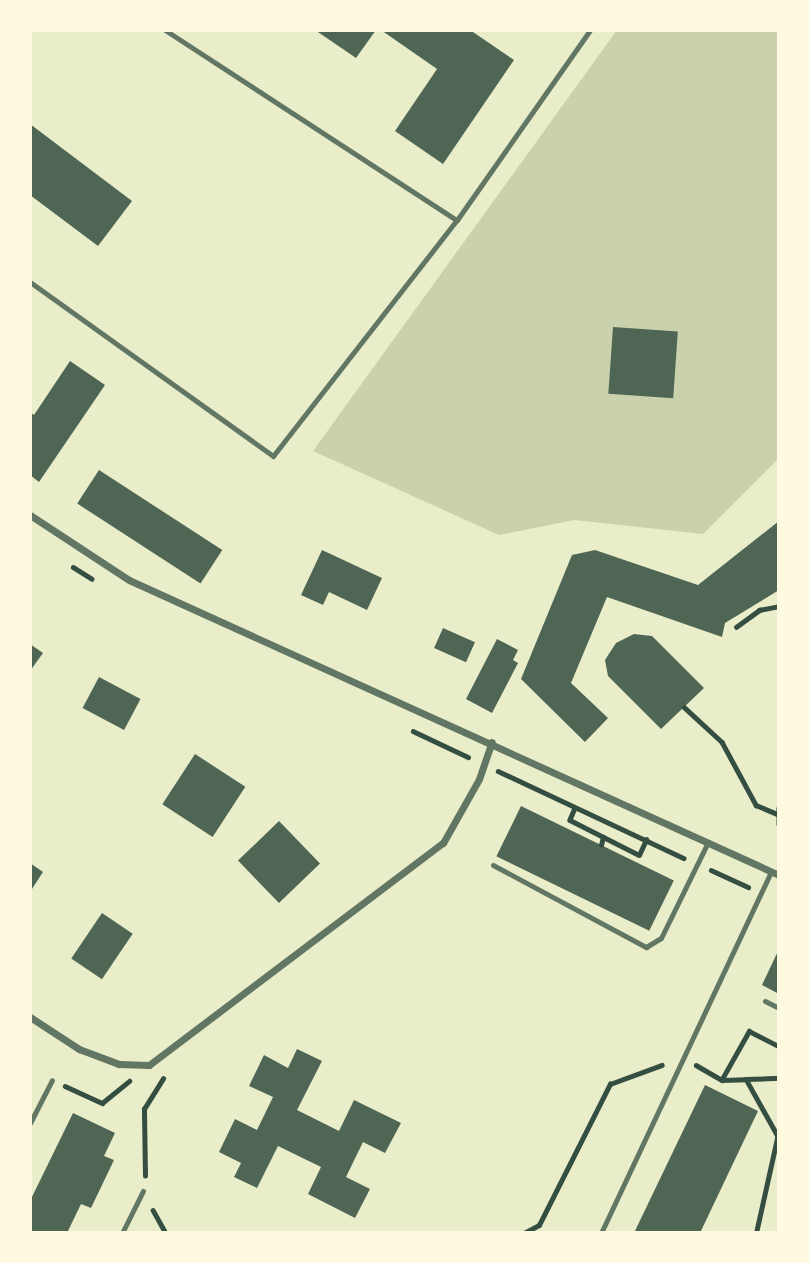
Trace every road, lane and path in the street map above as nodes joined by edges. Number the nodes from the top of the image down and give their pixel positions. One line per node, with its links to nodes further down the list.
1 (165, 30): 3 (lane)
2 (590, 30): 3 (lane)
3 (457, 220): 4 (lane)
4 (30, 282)
5 (30, 515): 9 (street)
6 (779, 606): 7 (path)
7 (736, 627)
8 (684, 707): 11 (path)
9 (492, 742): 15 (street); 24 (street)
10 (575, 807): 13 (path)
11 (778, 811): 12 (path)
12 (779, 824)
13 (603, 837): 14 (path); 16 (path)
14 (646, 840)
15 (708, 842): 17 (lane); 18 (street)
16 (601, 845)
17 (493, 865)
18 (775, 873): 23 (lane)
19 (765, 1001): 20 (lane)
20 (779, 1008)
21 (30, 1017): 24 (street)
22 (779, 1046): 29 (path)
23 (684, 1058): 29 (path); 35 (path); 36 (lane)
24 (149, 1065): 28 (path)
25 (165, 1074): 32 (path)
26 (779, 1078): 27 (path)
27 (746, 1079): 29 (path); 31 (path)
28 (52, 1080): 30 (lane)
29 (722, 1080)
30 (30, 1123)
31 (779, 1135): 37 (path)
32 (143, 1191): 33 (lane); 34 (path)
33 (122, 1233)
34 (166, 1233)
35 (524, 1233)
36 (601, 1233)
37 (756, 1233)

